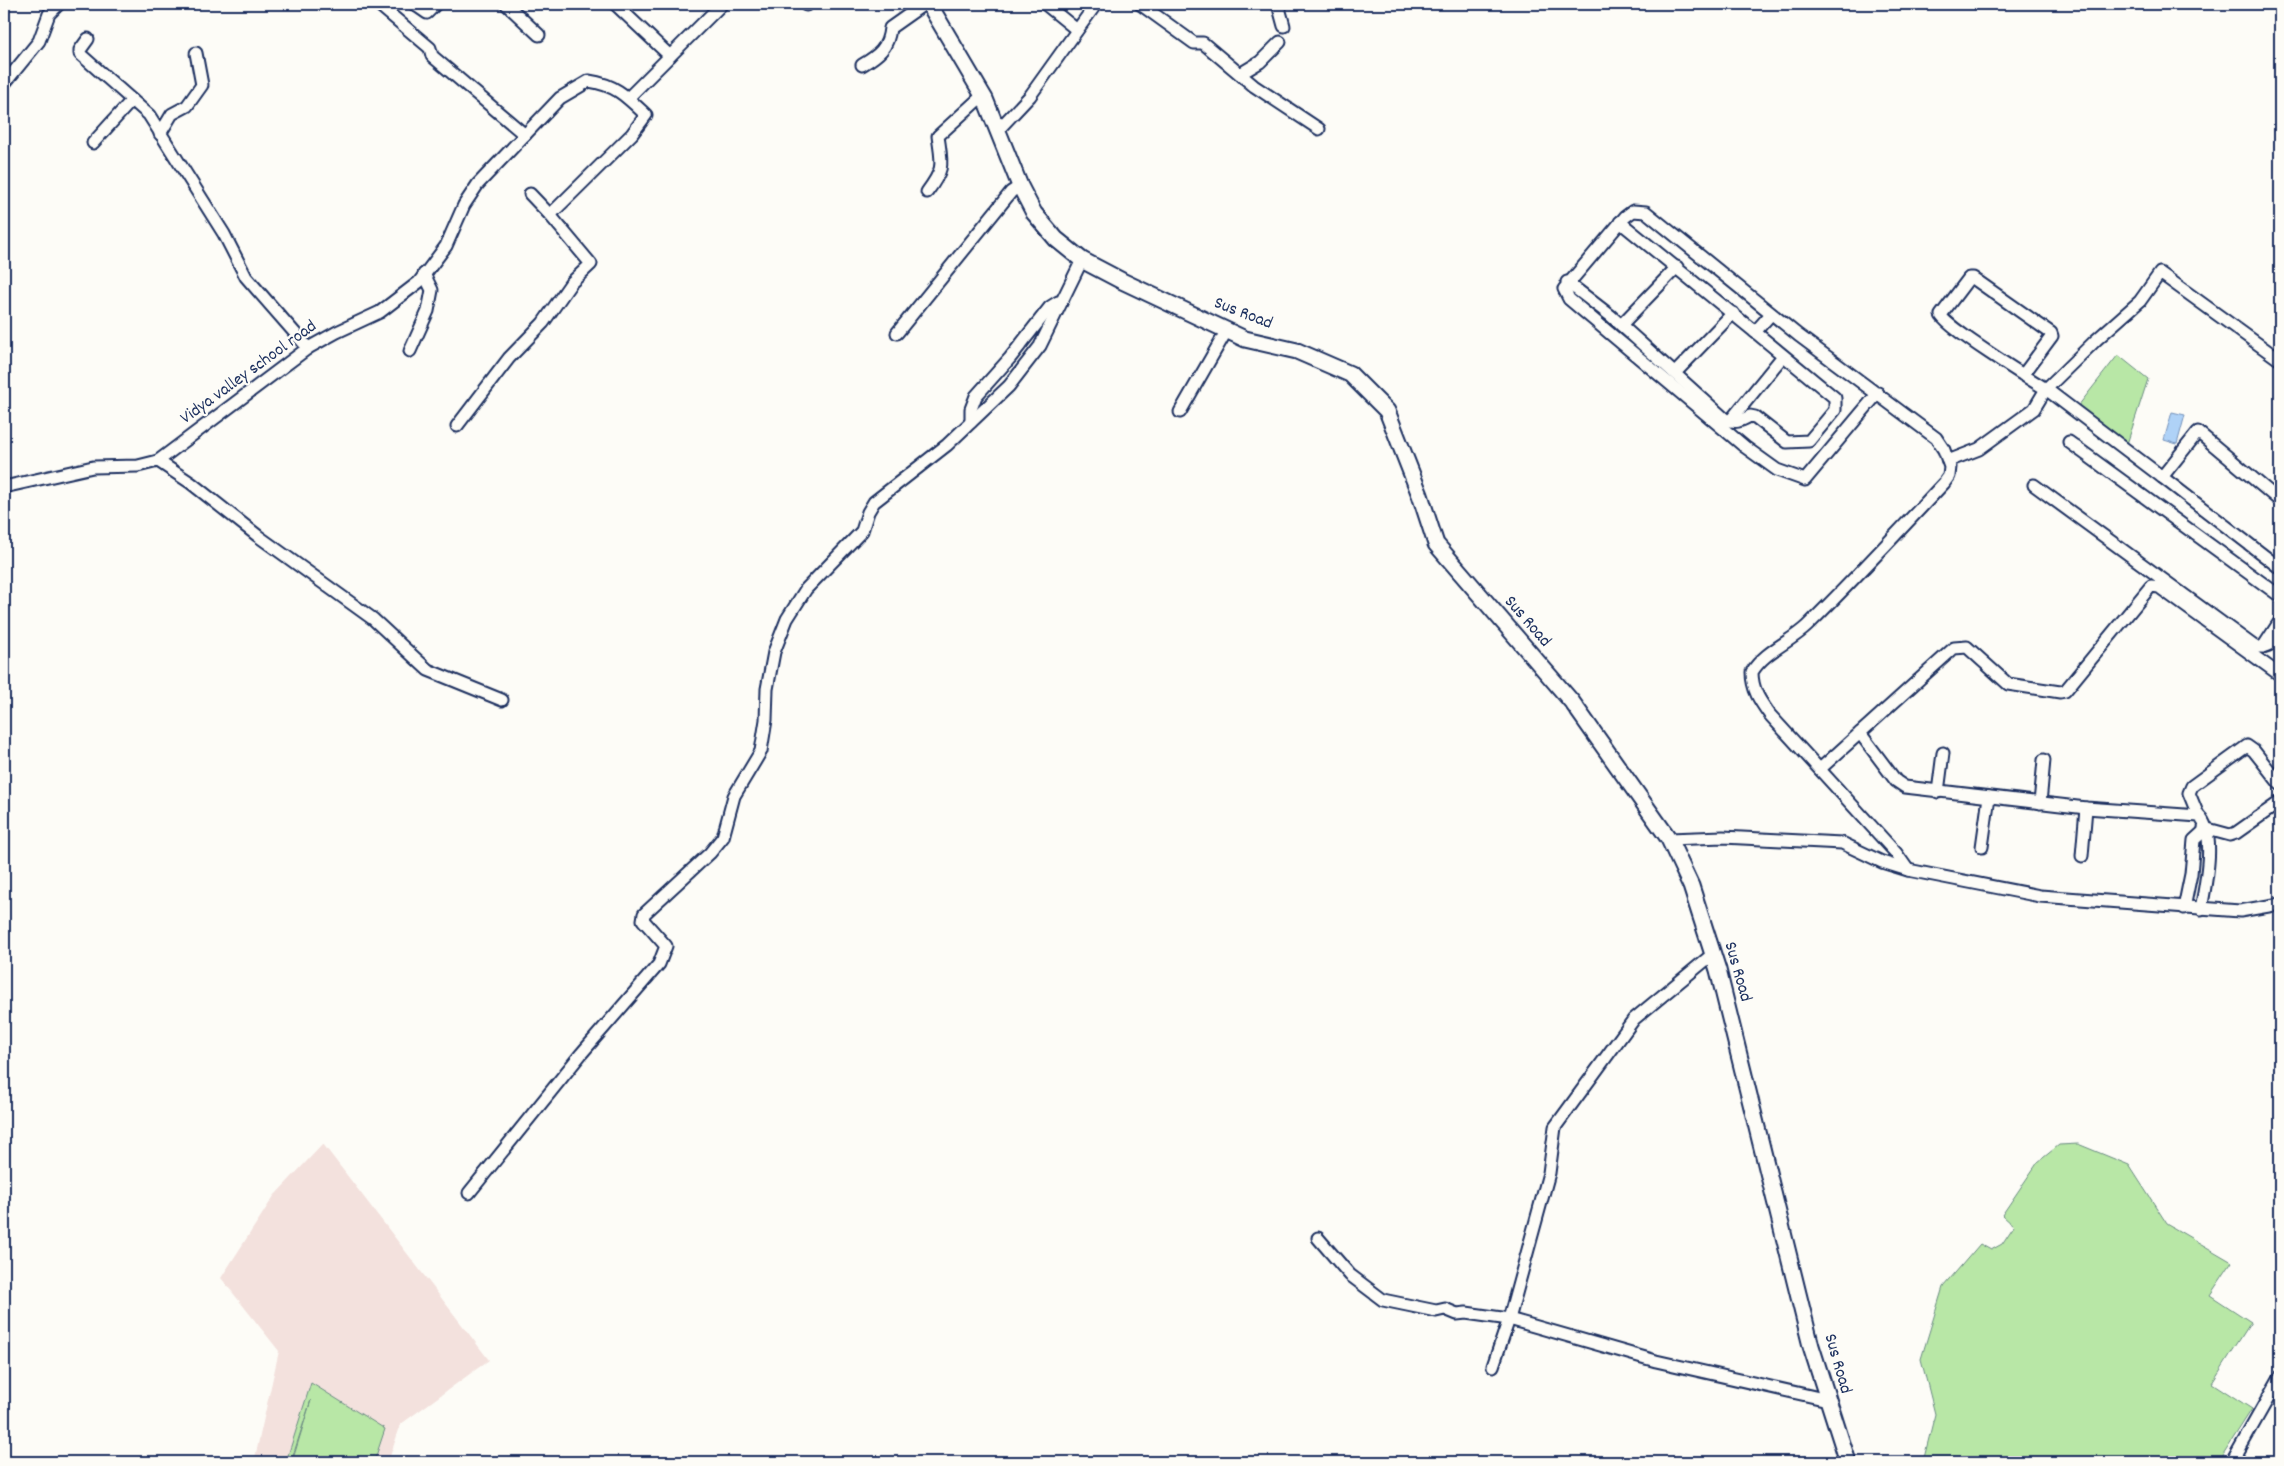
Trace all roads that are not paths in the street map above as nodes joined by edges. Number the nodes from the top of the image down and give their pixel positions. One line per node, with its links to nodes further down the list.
1 (59, 4): 25 (street)
2 (378, 4): 32 (street)
3 (414, 4): 4 (street)
4 (436, 4)
5 (506, 4): 18 (street)
6 (615, 4): 22 (street)
7 (704, 4): 15 (street)
8 (722, 4): 15 (street)
9 (924, 4): 23 (street)
10 (929, 4): 26 (main road, Sus Road)
11 (1045, 4): 17 (street)
12 (1096, 4): 17 (street)
13 (1140, 4): 24 (street)
14 (1278, 4): 16 (street)
15 (713, 13): 22 (street)
16 (1284, 26)
17 (1078, 30): 30 (street)
18 (539, 35)
19 (88, 39): 28 (street)
20 (1280, 42): 24 (street)
21 (196, 53): 31 (street)
22 (670, 56): 27 (street)
23 (862, 66)
24 (1240, 74): 29 (street)
25 (4, 84)
26 (983, 95): 30 (main road, Sus Road); 35 (street)
27 (628, 98): 32 (street, Vidya valley school road); 37 (street, Vidya valley school road)
28 (132, 100): 31 (street); 33 (street)
29 (1319, 128)
30 (997, 131): 34 (main road, Sus Road)
31 (160, 134): 50 (street)
32 (525, 135): 41 (street, Vidya valley school road)
33 (93, 143)
34 (1020, 186): 39 (main road, Sus Road); 49 (street)
35 (927, 192)
36 (530, 194): 37 (street)
37 (550, 215): 61 (street)
38 (1620, 222): 40 (street); 42 (street); 45 (street)
39 (1082, 260): 43 (street); 47 (main road, Sus Road)
40 (1677, 268): 44 (street); 46 (street)
41 (424, 274): 50 (street, Vidya valley school road); 51 (street)
42 (1567, 282): 46 (street); 57 (street)
43 (1060, 302): 60 (street); 60 (street)
44 (1732, 313): 48 (street); 54 (street)
45 (1771, 314): 48 (street); 57 (street)
46 (1621, 325): 54 (street)
47 (1227, 330): 58 (street); 88 (main road, Sus Road)
48 (1755, 332): 52 (street)
49 (897, 333)
50 (308, 348): 63 (street, Vidya valley school road)
51 (410, 351)
52 (1783, 356): 59 (street); 59 (street)
53 (2280, 360): 56 (street)
54 (1675, 374): 59 (street)
55 (2023, 374): 55 (street); 56 (street)
56 (2046, 389): 64 (street); 65 (street)
57 (1878, 394): 64 (street)
58 (1180, 412)
59 (1730, 421)
60 (971, 422): 96 (street)
61 (457, 426)
62 (2070, 442): 70 (street)
63 (158, 461): 67 (street); 75 (street)
64 (1948, 462): 79 (street)
65 (2162, 477): 68 (street); 69 (street)
66 (2034, 485): 73 (street)
67 (4, 487)
68 (2280, 501)
69 (2280, 568)
70 (2280, 596)
71 (2280, 621): 73 (street)
72 (2280, 635): 73 (street)
73 (2263, 648)
74 (2280, 675): 76 (street)
75 (502, 700)
76 (1860, 734): 79 (street); 81 (street)
77 (1944, 753): 81 (street)
78 (2044, 760): 84 (street)
79 (1820, 769): 91 (street)
80 (2280, 784): 86 (street)
81 (1938, 792): 82 (street)
82 (1989, 797): 84 (street); 89 (street)
83 (2280, 802): 87 (street)
84 (2040, 803): 85 (street)
85 (2086, 808): 86 (street); 90 (street)
86 (2198, 816): 87 (street)
87 (2204, 829): 93 (street); 94 (street)
88 (1669, 839): 91 (street); 95 (main road, Sus Road)
89 (1982, 847)
90 (2082, 856)
91 (1908, 870): 93 (street)
92 (2280, 904): 94 (street)
93 (2184, 908): 94 (street)
94 (2201, 910)
95 (1713, 954): 98 (street); 101 (main road, Sus Road)
96 (470, 1193)
97 (1318, 1238): 98 (street)
98 (1508, 1319): 99 (street); 101 (street)
99 (1493, 1366)
100 (2280, 1377): 103 (street)
101 (1828, 1400): 102 (main road, Sus Road)
102 (1848, 1462)
103 (2232, 1462)

